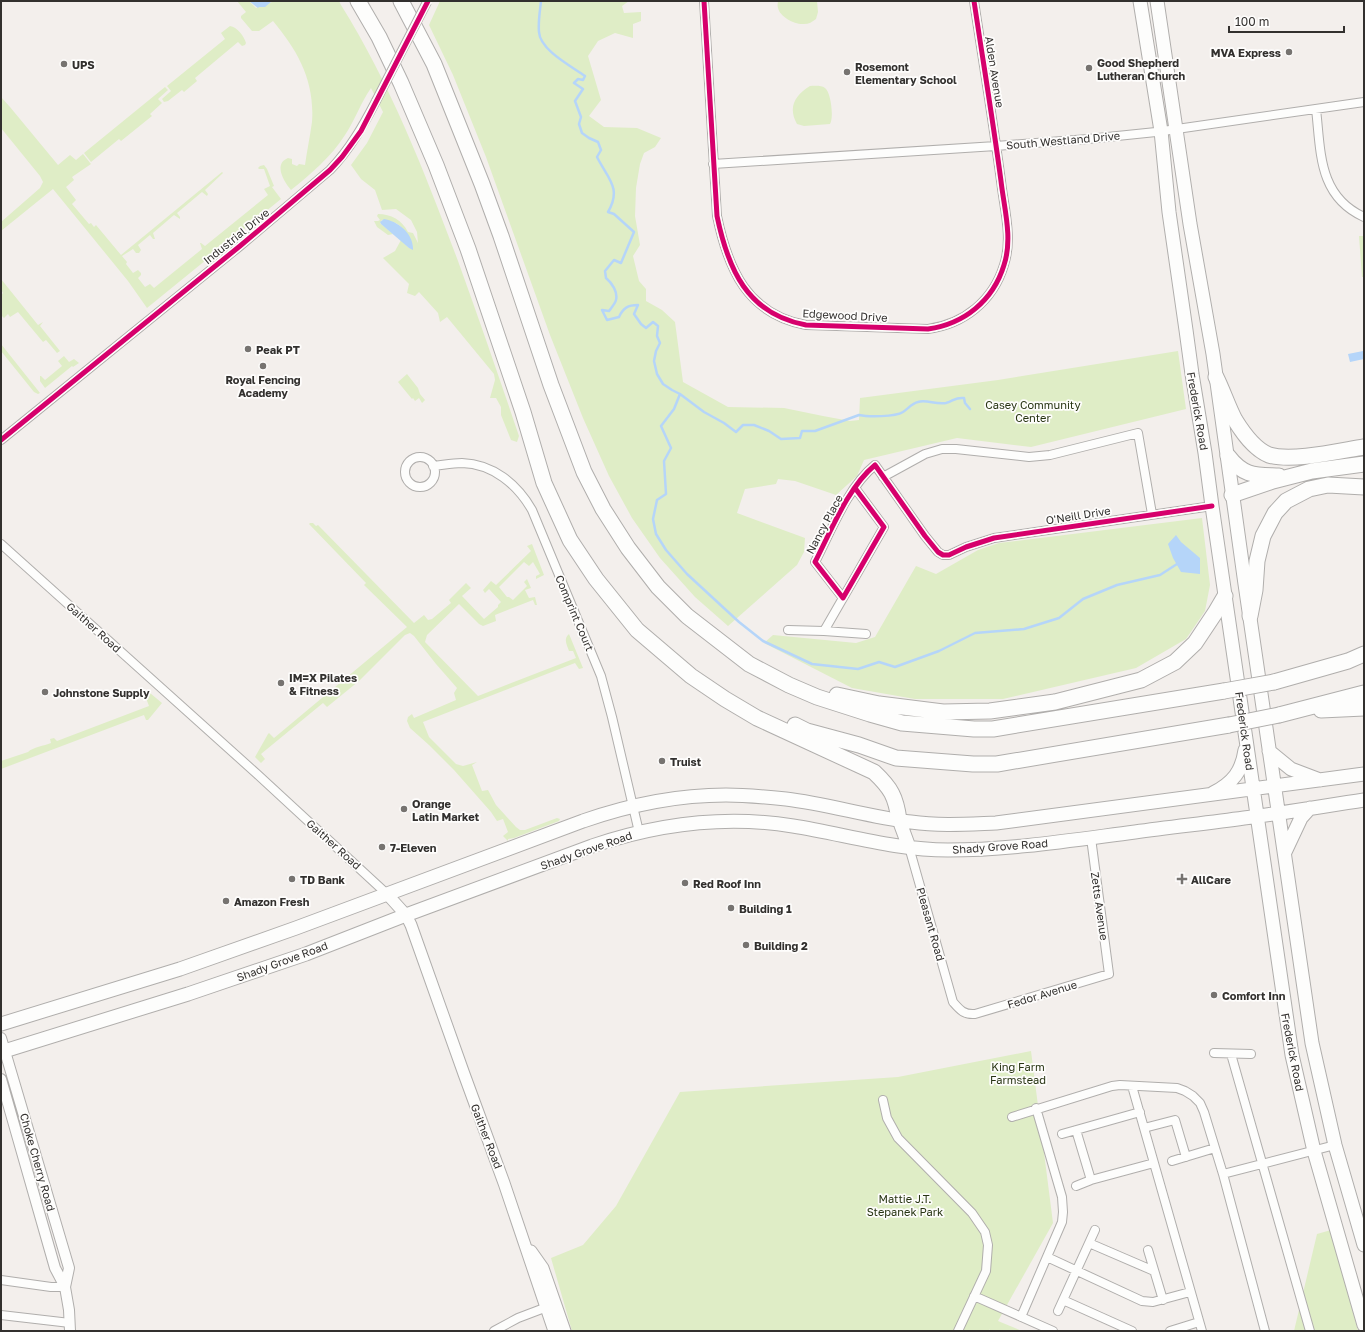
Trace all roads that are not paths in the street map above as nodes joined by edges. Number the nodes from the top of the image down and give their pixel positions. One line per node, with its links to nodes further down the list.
1 (358, 1): 16 (highway)
2 (401, 1): 40 (highway)
3 (428, 1): 17 (street, Industrial Drive, bridge)
4 (704, 1): 13 (street, Edgewood Drive)
5 (974, 1): 12 (street, Alden Avenue)
6 (1140, 1): 11 (main road, Frederick Road)
7 (1157, 1): 10 (main road, Frederick Road)
8 (1364, 102): 9 (street, South Westland Drive)
9 (1316, 109): 10 (street, South Westland Drive); 14 (street)
10 (1176, 129): 11 (street, South Westland Drive); 15 (main road, Frederick Road)
11 (1161, 131): 12 (street, South Westland Drive); 27 (main road, Frederick Road)
12 (996, 146): 13 (street, South Westland Drive); 13 (street, Edgewood Drive)
13 (713, 164)
14 (1364, 217)
15 (1216, 377): 18 (highway); 19 (main road, Frederick Road)
16 (524, 412): 43 (highway, bridge); 56 (highway)
17 (1, 440)
18 (1364, 447)
19 (1228, 456): 22 (highway); 26 (main road, Frederick Road)
20 (1364, 464): 22 (highway)
21 (434, 466): 52 (street, Comprint Court)
22 (1294, 476): 26 (highway)
23 (883, 477): 24 (street, Nancy Place); 28 (street); 30 (street, Nancy Place)
24 (855, 488): 32 (street, Nancy Place); 32 (street, Nancy Place)
25 (1364, 488): 33 (highway)
26 (1232, 495): 27 (main road, O'Neill Drive); 33 (main road, Frederick Road)
27 (1212, 506): 28 (street, O'Neill Drive); 31 (main road, Frederick Road)
28 (1152, 514): 30 (street, O'Neill Drive)
29 (1, 544): 61 (street, Gaither Road)
30 (949, 555)
31 (1225, 596): 40 (highway); 44 (main road, Frederick Road)
32 (843, 598): 35 (street, Nancy Place)
33 (1250, 616): 45 (main road, Frederick Road)
34 (788, 630): 35 (street)
35 (824, 631): 36 (street)
36 (866, 634)
37 (1364, 654): 39 (highway)
38 (1364, 665): 39 (highway)
39 (1274, 682): 40 (highway, bridge)
40 (789, 685)
41 (1364, 693): 43 (highway)
42 (1364, 708): 43 (highway)
43 (1284, 713)
44 (1247, 742): 49 (main road, Frederick Road); 50 (main road)
45 (1269, 751): 47 (main road); 48 (main road, Frederick Road)
46 (1364, 774): 47 (main road)
47 (1321, 781): 48 (main road)
48 (1275, 787): 49 (main road); 54 (main road, Frederick Road)
49 (1254, 790): 50 (main road); 55 (main road, Frederick Road)
50 (1208, 795): 56 (main road)
51 (1364, 800): 53 (main road, Shady Grove Road)
52 (634, 806): 56 (main road); 57 (street, Comprint Court); 61 (main road)
53 (1310, 808): 54 (main road, Shady Grove Road); 60 (main road)
54 (1279, 813): 55 (main road, Shady Grove Road); 60 (main road, Frederick Road)
55 (1257, 816): 58 (main road, Shady Grove Road); 83 (main road, Frederick Road)
56 (899, 820): 59 (main road, Pleasant Road)
57 (639, 832): 59 (main road, Shady Grove Road); 62 (main road, Shady Grove Road)
58 (1091, 838): 59 (main road, Shady Grove Road); 63 (street, Zetts Avenue)
59 (909, 847): 66 (street, Pleasant Road)
60 (1285, 852): 81 (main road, Frederick Road)
61 (387, 894): 62 (main road, Gaither Road); 64 (main road)
62 (406, 915): 68 (main road, Shady Grove Road); 92 (main road, Gaither Road)
63 (1109, 974): 66 (street, Fedor Avenue)
64 (146, 980): 65 (main road); 67 (main road)
65 (84, 991)
66 (975, 1014)
67 (1, 1024)
68 (2, 1047): 100 (street, Choke Cherry Road)
69 (1214, 1053): 70 (street)
70 (1231, 1054): 71 (street); 87 (street)
71 (1251, 1054)
72 (1, 1079): 100 (street, Choke Cherry Road)
73 (1132, 1086): 75 (street); 76 (street); 82 (street)
74 (883, 1100): 102 (street)
75 (1036, 1108): 77 (street); 96 (street)
76 (1140, 1112): 78 (street); 79 (street)
77 (1012, 1116)
78 (1144, 1128): 84 (street); 86 (street)
79 (1076, 1130): 80 (street); 89 (street)
80 (1062, 1134)
81 (1335, 1145): 83 (street); 94 (main road, Frederick Road)
82 (1215, 1148): 84 (street); 88 (street)
83 (1314, 1151): 87 (street); 110 (main road, Frederick Road)
84 (1186, 1156): 85 (street)
85 (1172, 1161)
86 (1154, 1163): 89 (street); 101 (street)
87 (1262, 1164): 88 (street); 121 (street)
88 (1223, 1174): 120 (street)
89 (1091, 1180): 90 (street)
90 (1076, 1186)
91 (1095, 1230): 93 (street)
92 (524, 1242): 105 (main road, Gaither Road); 114 (main road, Gaither Road)
93 (1089, 1243): 97 (street); 98 (street)
94 (1364, 1245)
95 (1148, 1250): 98 (street)
96 (1047, 1257): 97 (street); 108 (street)
97 (1076, 1271): 103 (street); 104 (street)
98 (1154, 1271): 104 (street)
99 (1, 1280): 100 (street)
100 (65, 1286): 111 (street, Choke Cherry Road)
101 (1190, 1292): 104 (street); 109 (street)
102 (974, 1296): 108 (street); 115 (street)
103 (1063, 1300): 106 (street); 117 (street)
104 (1163, 1300)
105 (547, 1307): 112 (street); 113 (main road, Gaither Road)
106 (1058, 1311)
107 (1, 1315): 111 (street)
108 (1021, 1317): 116 (street)
109 (1199, 1322): 118 (street); 119 (street)
110 (1364, 1325)
111 (70, 1327)
112 (494, 1331)
113 (554, 1331)
114 (565, 1331)
115 (958, 1331)
116 (1053, 1331)
117 (1132, 1331)
118 (1170, 1331)
119 (1202, 1331)
120 (1265, 1331)
121 (1310, 1331)

